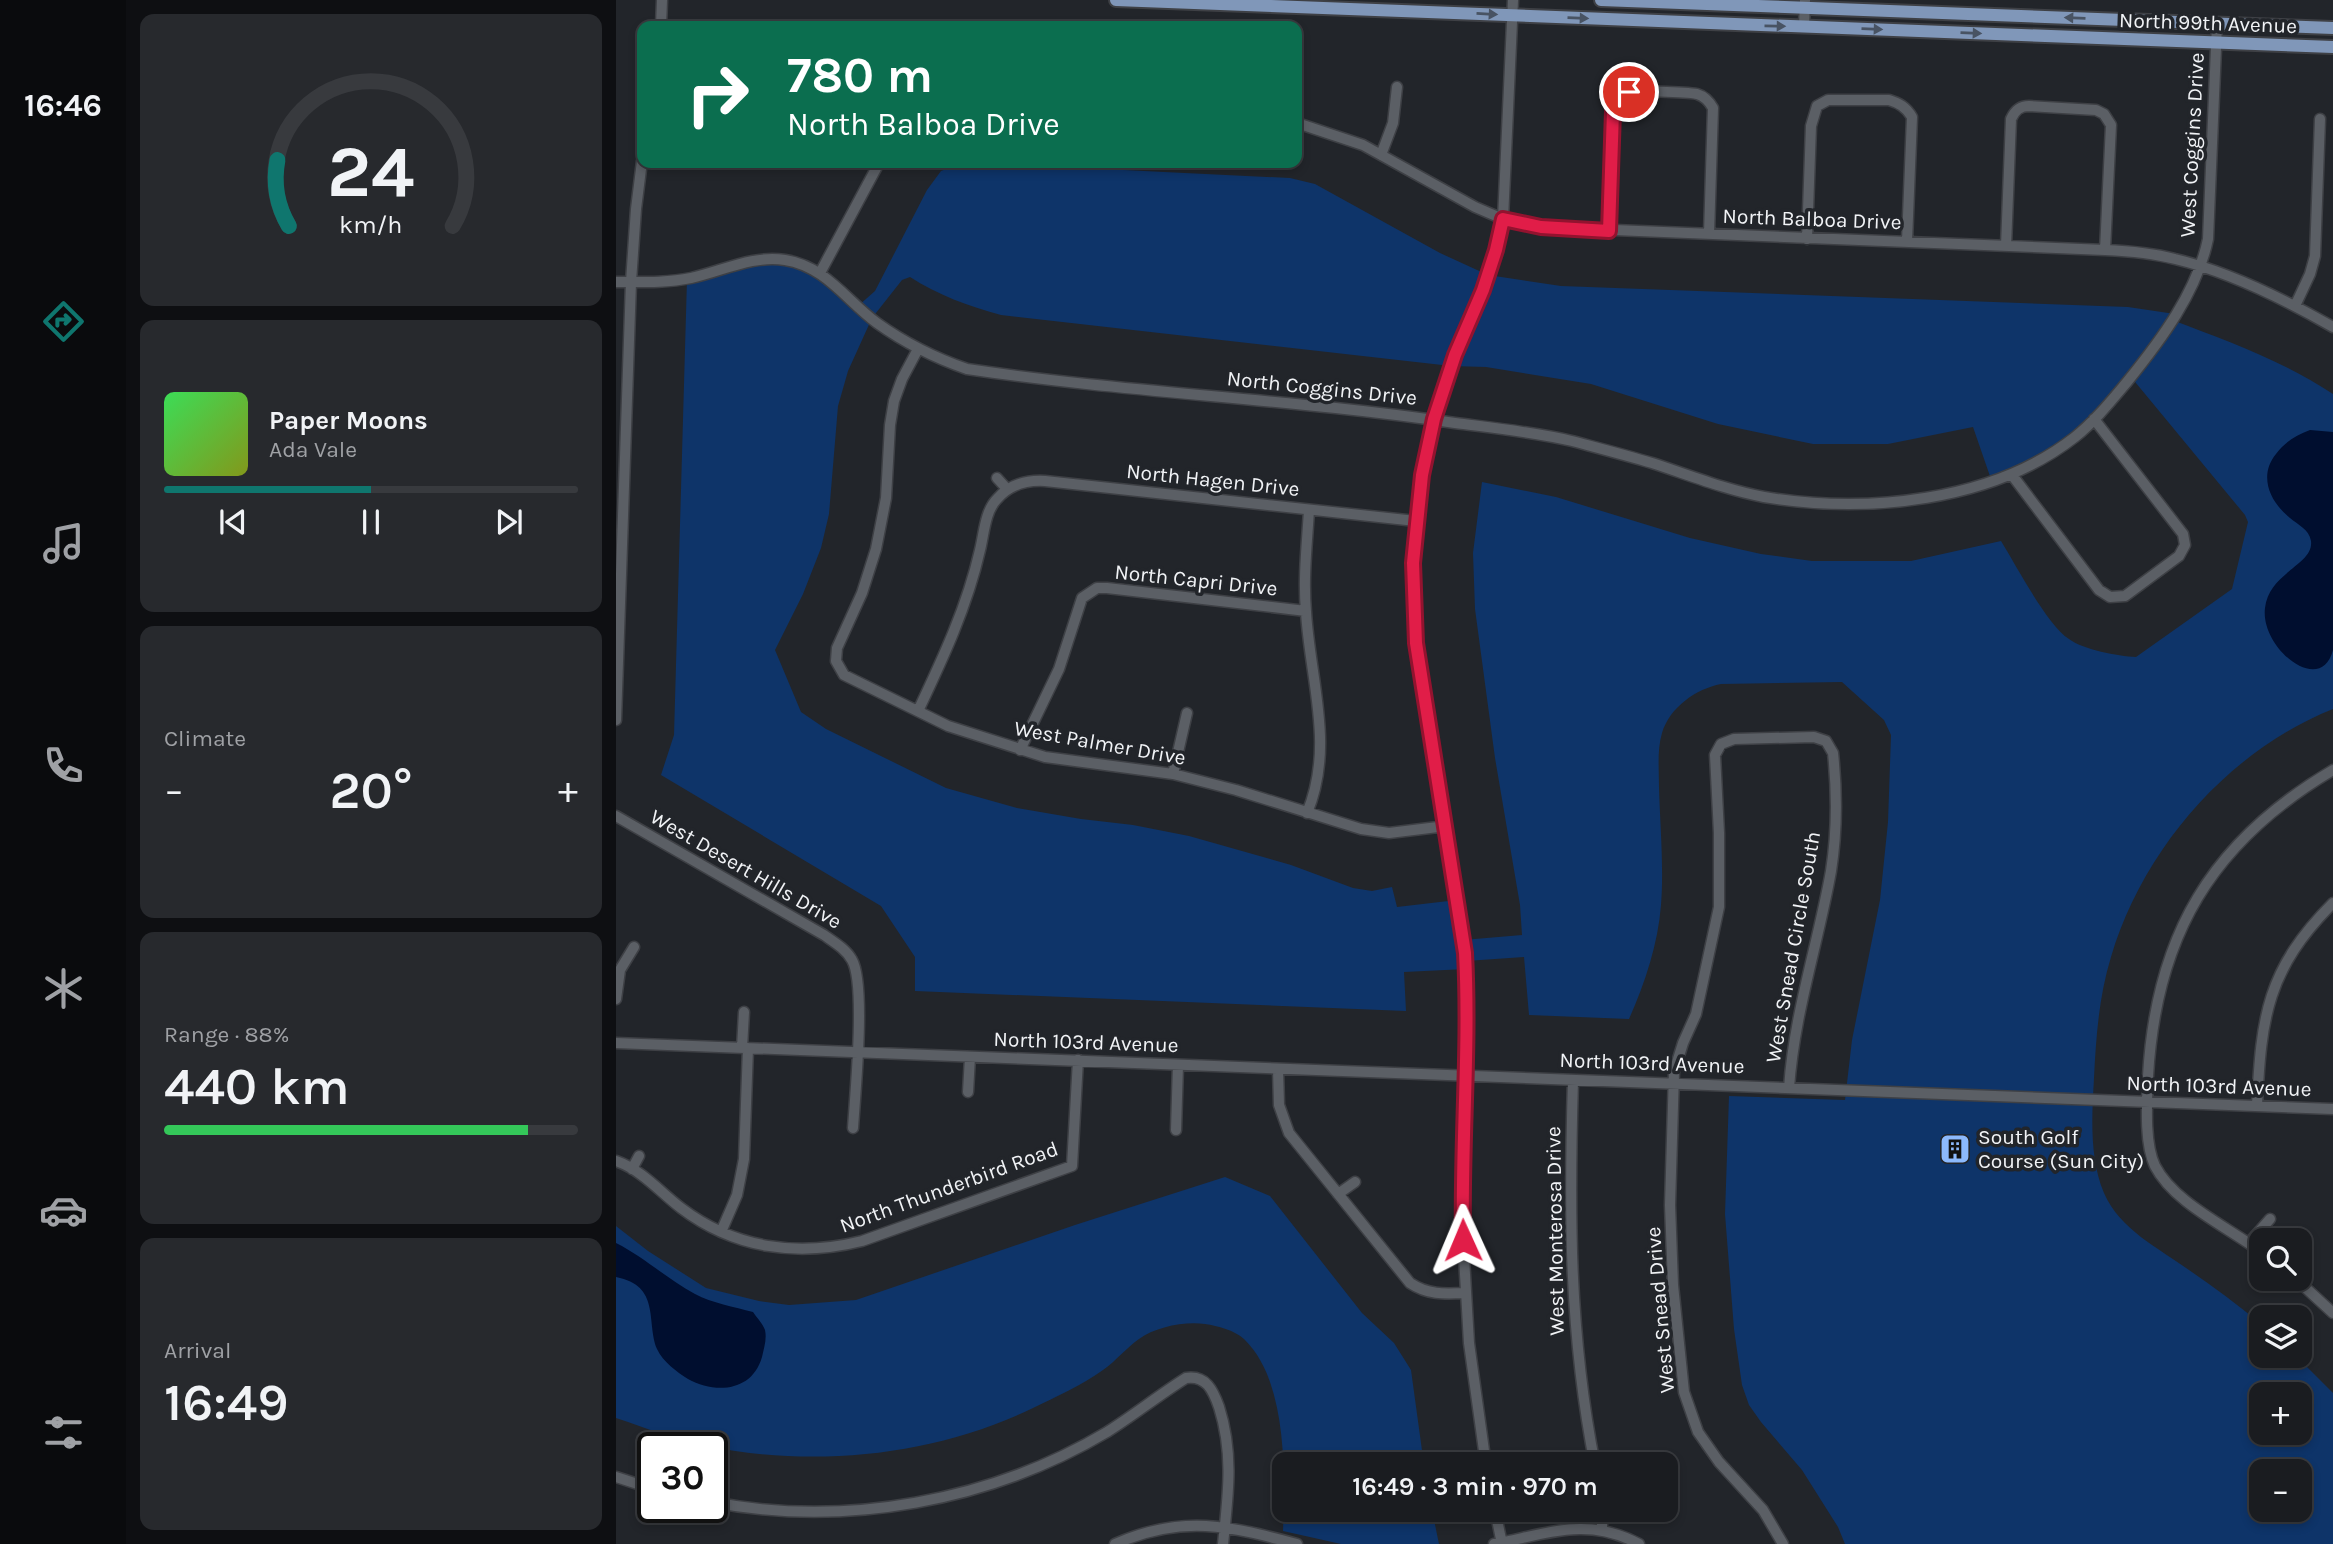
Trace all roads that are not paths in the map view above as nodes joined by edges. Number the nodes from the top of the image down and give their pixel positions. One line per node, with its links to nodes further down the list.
1 (662, 0): 9 (street)
2 (1116, 0): 7 (main road, North 99th Avenue)
3 (1513, 0): 8 (street)
4 (1601, 0): 5 (main road, North 99th Avenue)
5 (1689, 3): 6 (main road, North 99th Avenue); 10 (main road)
6 (1805, 4): 11 (main road, North 99th Avenue, one-way to 6); 12 (street)
7 (1434, 6): 8 (main road, North 99th Avenue, one-way to 8)
8 (1512, 16): 10 (main road, North 99th Avenue, one-way to 10); 22 (street)
9 (661, 21)
10 (1689, 23): 12 (main road, North 99th Avenue, one-way to 12)
11 (2217, 24): 13 (main road, North 99th Avenue); 14 (street, West Coggins Drive)
12 (1804, 27): 14 (main road, North 99th Avenue, one-way to 14)
13 (2333, 28)
14 (2216, 42): 15 (main road, North 99th Avenue); 29 (street, West Coggins Drive)
15 (2333, 47)
16 (1397, 87): 19 (street)
17 (2320, 119): 33 (street)
18 (1302, 125): 19 (street, North Balboa Drive)
19 (1381, 155): 22 (street, North Balboa Drive)
20 (641, 168): 32 (street)
21 (875, 168): 30 (street)
22 (1503, 219): 23 (street, North Balboa Drive); 36 (street)
23 (1609, 231): 24 (street, North Balboa Drive); 24 (street)
24 (1709, 234): 25 (street, North Balboa Drive)
25 (1807, 239): 26 (street, North Balboa Drive); 26 (street)
26 (1907, 241): 27 (street, North Balboa Drive)
27 (2006, 246): 28 (street, North Balboa Drive); 28 (street)
28 (2105, 250): 29 (street, North Balboa Drive)
29 (2202, 267): 33 (street, North Balboa Drive); 37 (street, North Coggins Drive)
30 (820, 273): 32 (street, North Coggins Drive); 35 (street, North Coggins Drive)
31 (616, 282): 32 (street, North Coggins Drive)
32 (631, 282): 46 (street)
33 (2295, 306): 34 (street, North Balboa Drive)
34 (2333, 327)
35 (918, 349): 36 (street, North Coggins Drive); 44 (street, West Palmer Drive)
36 (1434, 419): 38 (street, North Coggins Drive); 42 (street)
37 (2094, 419): 38 (street, North Coggins Drive); 38 (street)
38 (2012, 475)
39 (997, 478): 40 (street)
40 (1007, 489): 41 (street, North Hagen Drive); 44 (street)
41 (1309, 510): 42 (street, North Hagen Drive); 43 (street)
42 (1416, 521): 53 (street)
43 (1306, 611): 48 (street, North Capri Drive); 51 (street)
44 (918, 711): 48 (street, West Palmer Drive)
45 (1187, 713): 50 (street)
46 (616, 720)
47 (1773, 737): 67 (street, West Snead Drive); 68 (street, West Snead Circle South)
48 (1020, 750): 50 (street, West Palmer Drive)
49 (2333, 770): 70 (street)
50 (1173, 774): 51 (street, West Palmer Drive)
51 (1307, 813): 53 (street, West Palmer Drive)
52 (616, 816): 60 (street, West Desert Hills Drive)
53 (1446, 826): 65 (street)
54 (2333, 903): 71 (street)
55 (634, 947): 56 (street)
56 (616, 999)
57 (744, 1012): 59 (street)
58 (616, 1043): 59 (street, North 103rd Avenue)
59 (745, 1048): 60 (street, North 103rd Avenue); 82 (street)
60 (856, 1052): 61 (street, North 103rd Avenue); 73 (street, West Desert Hills Drive)
61 (970, 1057): 62 (street, North 103rd Avenue); 69 (street, North 103rd Avenue)
62 (1077, 1060): 63 (street, North 103rd Avenue); 82 (street, North Thunderbird Road)
63 (1178, 1065): 64 (street, North 103rd Avenue); 74 (street)
64 (1278, 1069): 65 (street, North 103rd Avenue); 79 (street)
65 (1466, 1076): 66 (street, North 103rd Avenue); 85 (street)
66 (1573, 1080): 67 (street, North 103rd Avenue); 88 (street, West Monterosa Drive)
67 (1674, 1083): 68 (street, North 103rd Avenue); 101 (street, West Snead Drive)
68 (1789, 1088): 70 (street, North 103rd Avenue)
69 (968, 1092)
70 (2148, 1102): 71 (street, North 103rd Avenue); 83 (street)
71 (2257, 1106): 72 (street, North 103rd Avenue)
72 (2333, 1109)
73 (853, 1128)
74 (1176, 1130)
75 (639, 1156): 77 (street)
76 (616, 1161): 77 (street, North Thunderbird Road)
77 (632, 1169): 82 (street, North Thunderbird Road)
78 (1354, 1182): 79 (street)
79 (1338, 1194): 85 (street)
80 (2270, 1219): 81 (street)
81 (2262, 1228)
82 (721, 1232)
83 (2249, 1243)
84 (2309, 1291): 86 (street)
85 (1465, 1293): 87 (street)
86 (2333, 1313)
87 (1484, 1452)
88 (1593, 1452)
89 (616, 1477): 90 (street)
90 (637, 1484)
91 (728, 1505): 94 (street)
92 (1496, 1522): 99 (street)
93 (1602, 1522): 95 (street)
94 (1225, 1526): 96 (street); 97 (street); 98 (street)
95 (1602, 1530): 99 (street); 100 (street)
96 (1115, 1544)
97 (1223, 1544)
98 (1297, 1544)
99 (1499, 1544)
100 (1639, 1544)
101 (1783, 1544)

